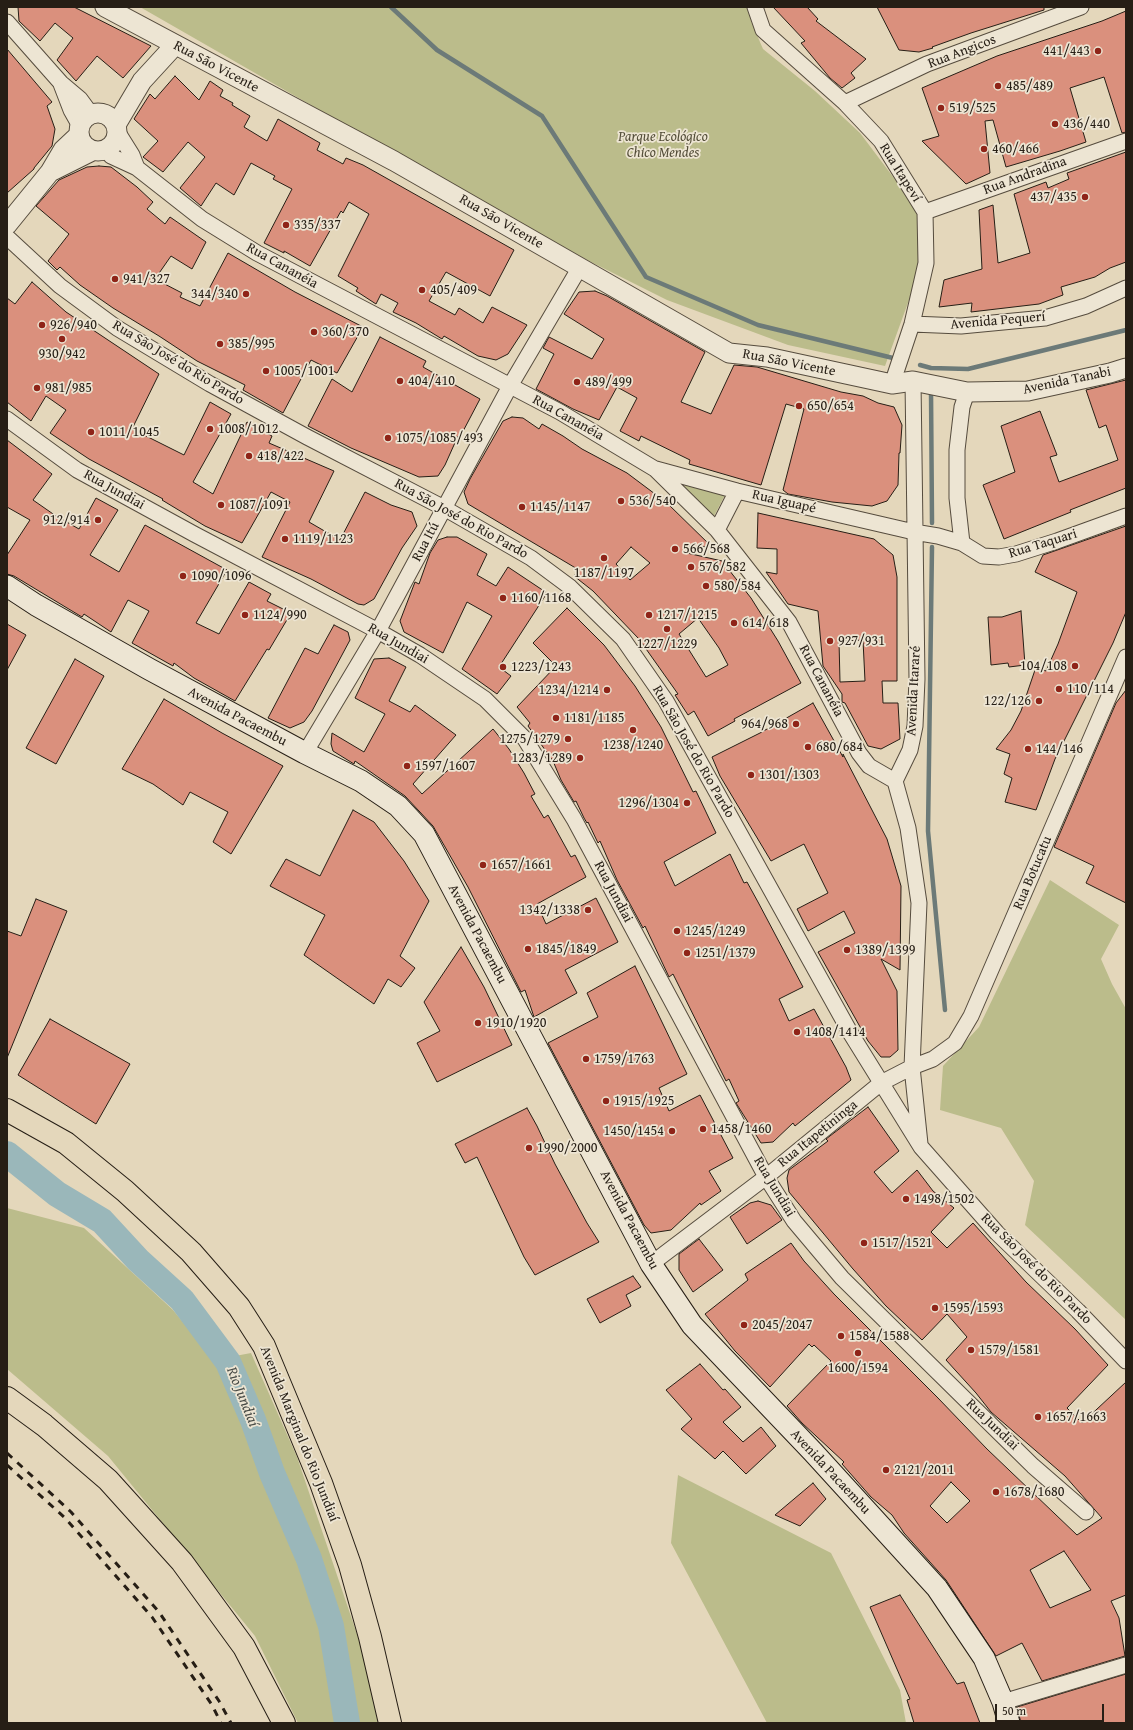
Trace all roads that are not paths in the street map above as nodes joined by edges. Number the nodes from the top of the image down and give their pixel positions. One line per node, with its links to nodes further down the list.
1 (105, 7): 5 (street, Rua São Vicente)
2 (755, 7): 7 (street, Rua Itapeví)
3 (1081, 7): 7 (street, Rua Angicos)
4 (7, 22): 8 (street)
5 (175, 45): 6 (street); 17 (street, Rua São Vicente)
6 (142, 81): 8 (street); 9 (street)
7 (845, 104): 14 (street, Rua Itapeví)
8 (87, 122): 9 (street); 11 (street); 13 (street)
9 (116, 128): 11 (street); 12 (street, Rua Cananéia)
10 (1126, 141): 14 (street, Rua Andradina)
11 (99, 150): 12 (street, Rua Cananéia); 13 (street)
12 (137, 168): 23 (street, Rua Cananéia)
13 (50, 172): 15 (street)
14 (925, 212): 19 (street, Rua Itapeví)
15 (7, 225)
16 (7, 238): 28 (street, Rua São José do Rio Pardo)
17 (580, 267): 22 (street, Rua São Vicente); 23 (street, Rua Itú)
18 (1126, 288): 19 (street, Avenida Pequerí)
19 (912, 324): 22 (street, Rua Itapeví)
20 (1126, 368): 24 (street, Avenida Tanabi)
21 (913, 381): 22 (street, Rua São Vicente); 24 (street, Avenida Tanabi); 31 (street, Avenida Itararé)
22 (892, 384)
23 (510, 386): 26 (street, Rua Cananéia); 28 (street, Rua Itú)
24 (967, 392): 32 (street)
25 (7, 419): 34 (street, Rua Jundiai)
26 (655, 468): 27 (street, Rua Iguapé); 30 (street, Rua Cananéia)
27 (737, 491): 30 (street); 31 (street, Rua Iguapé)
28 (444, 508): 34 (street, Rua Itú); 41 (street, Rua São José do Rio Pardo)
29 (1126, 516): 32 (street, Rua Taquari)
30 (716, 530): 39 (street, Rua Cananéia)
31 (914, 532): 32 (street, Rua Taquari); 39 (street, Avenida Itararé)
32 (962, 543)
33 (7, 586): 38 (main road, Avenida Pacaembu)
34 (378, 631): 38 (street, Rua Itú); 44 (street, Rua Jundiai)
35 (1126, 656): 37 (street, Rua Botucatu)
36 (1126, 680): 37 (street)
37 (1112, 692): 40 (street, Rua Botucatu)
38 (305, 753): 45 (main road, Avenida Pacaembu)
39 (895, 781): 40 (street)
40 (912, 1067): 41 (street, Rua Itapetininga); 43 (street)
41 (881, 1083): 43 (street, Rua São José do Rio Pardo); 44 (street, Rua Itapetininga)
42 (7, 1110): 52 (main road, Avenida Marginal do Rio Jundiaí)
43 (920, 1147): 46 (street, Rua São José do Rio Pardo)
44 (766, 1177): 45 (street, Rua Itapetininga); 48 (street, Rua Jundiai)
45 (652, 1264): 50 (main road, Avenida Pacaembu)
46 (1126, 1361)
47 (7, 1398): 51 (main road)
48 (1086, 1512)
49 (1126, 1664): 50 (street)
50 (1003, 1702): 53 (main road, Avenida Pacaembu)
51 (284, 1723)
52 (390, 1723)
53 (1009, 1723)

